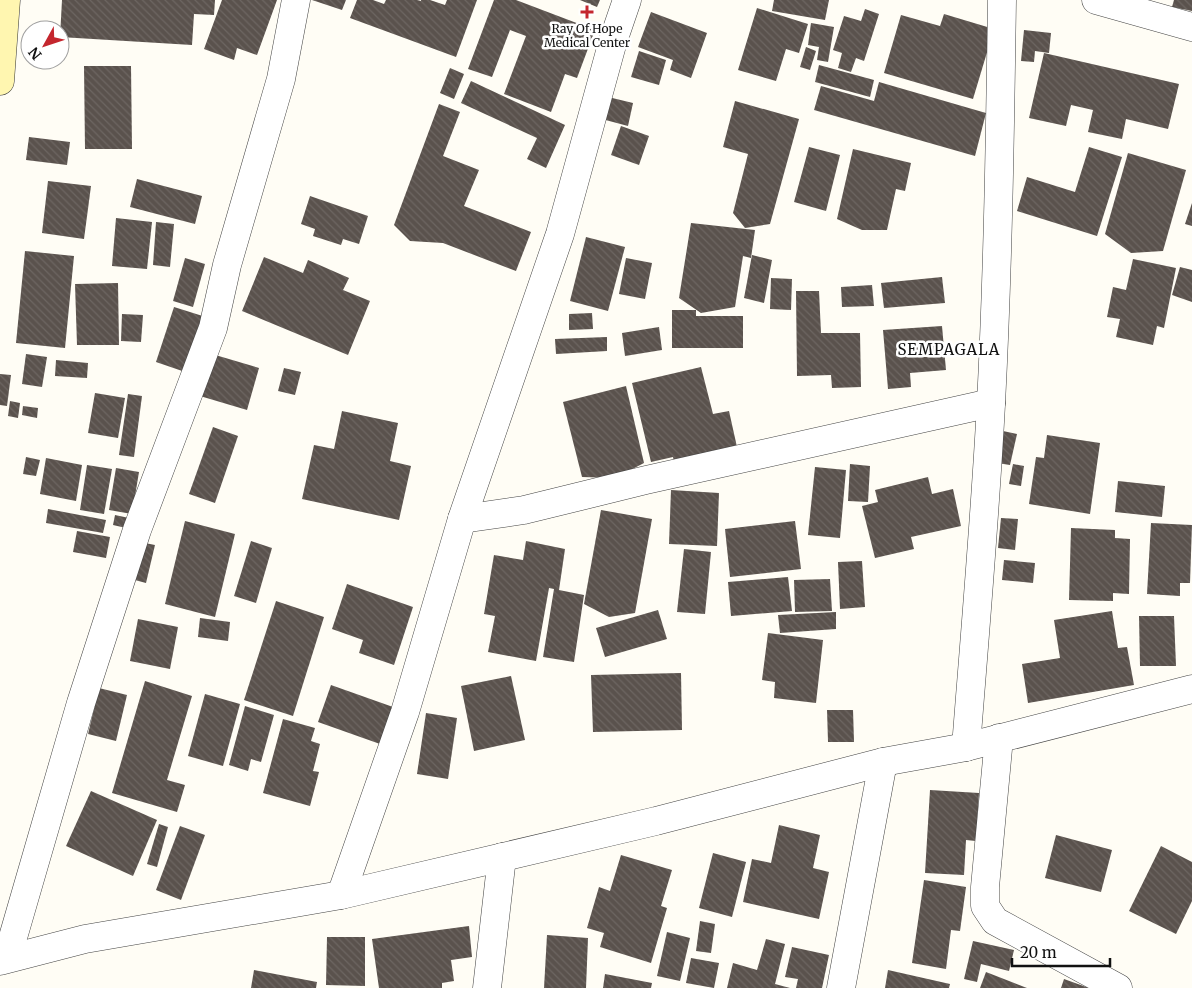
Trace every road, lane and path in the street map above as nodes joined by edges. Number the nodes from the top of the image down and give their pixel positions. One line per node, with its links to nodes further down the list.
1 (6, 0): 7 (main road)
2 (296, 0): 16 (street)
3 (627, 0): 9 (street)
4 (1002, 0): 8 (street)
5 (1096, 0): 6 (street)
6 (1192, 28)
7 (0, 81)
8 (991, 403): 9 (street); 12 (street)
9 (462, 519): 15 (street)
10 (1192, 688): 11 (street)
11 (998, 738): 12 (street); 19 (street)
12 (966, 747): 13 (street)
13 (883, 762): 14 (street); 18 (street)
14 (502, 857): 15 (street); 17 (street)
15 (341, 895): 16 (street)
16 (4, 959)
17 (487, 988)
18 (841, 988)
19 (1118, 988)

